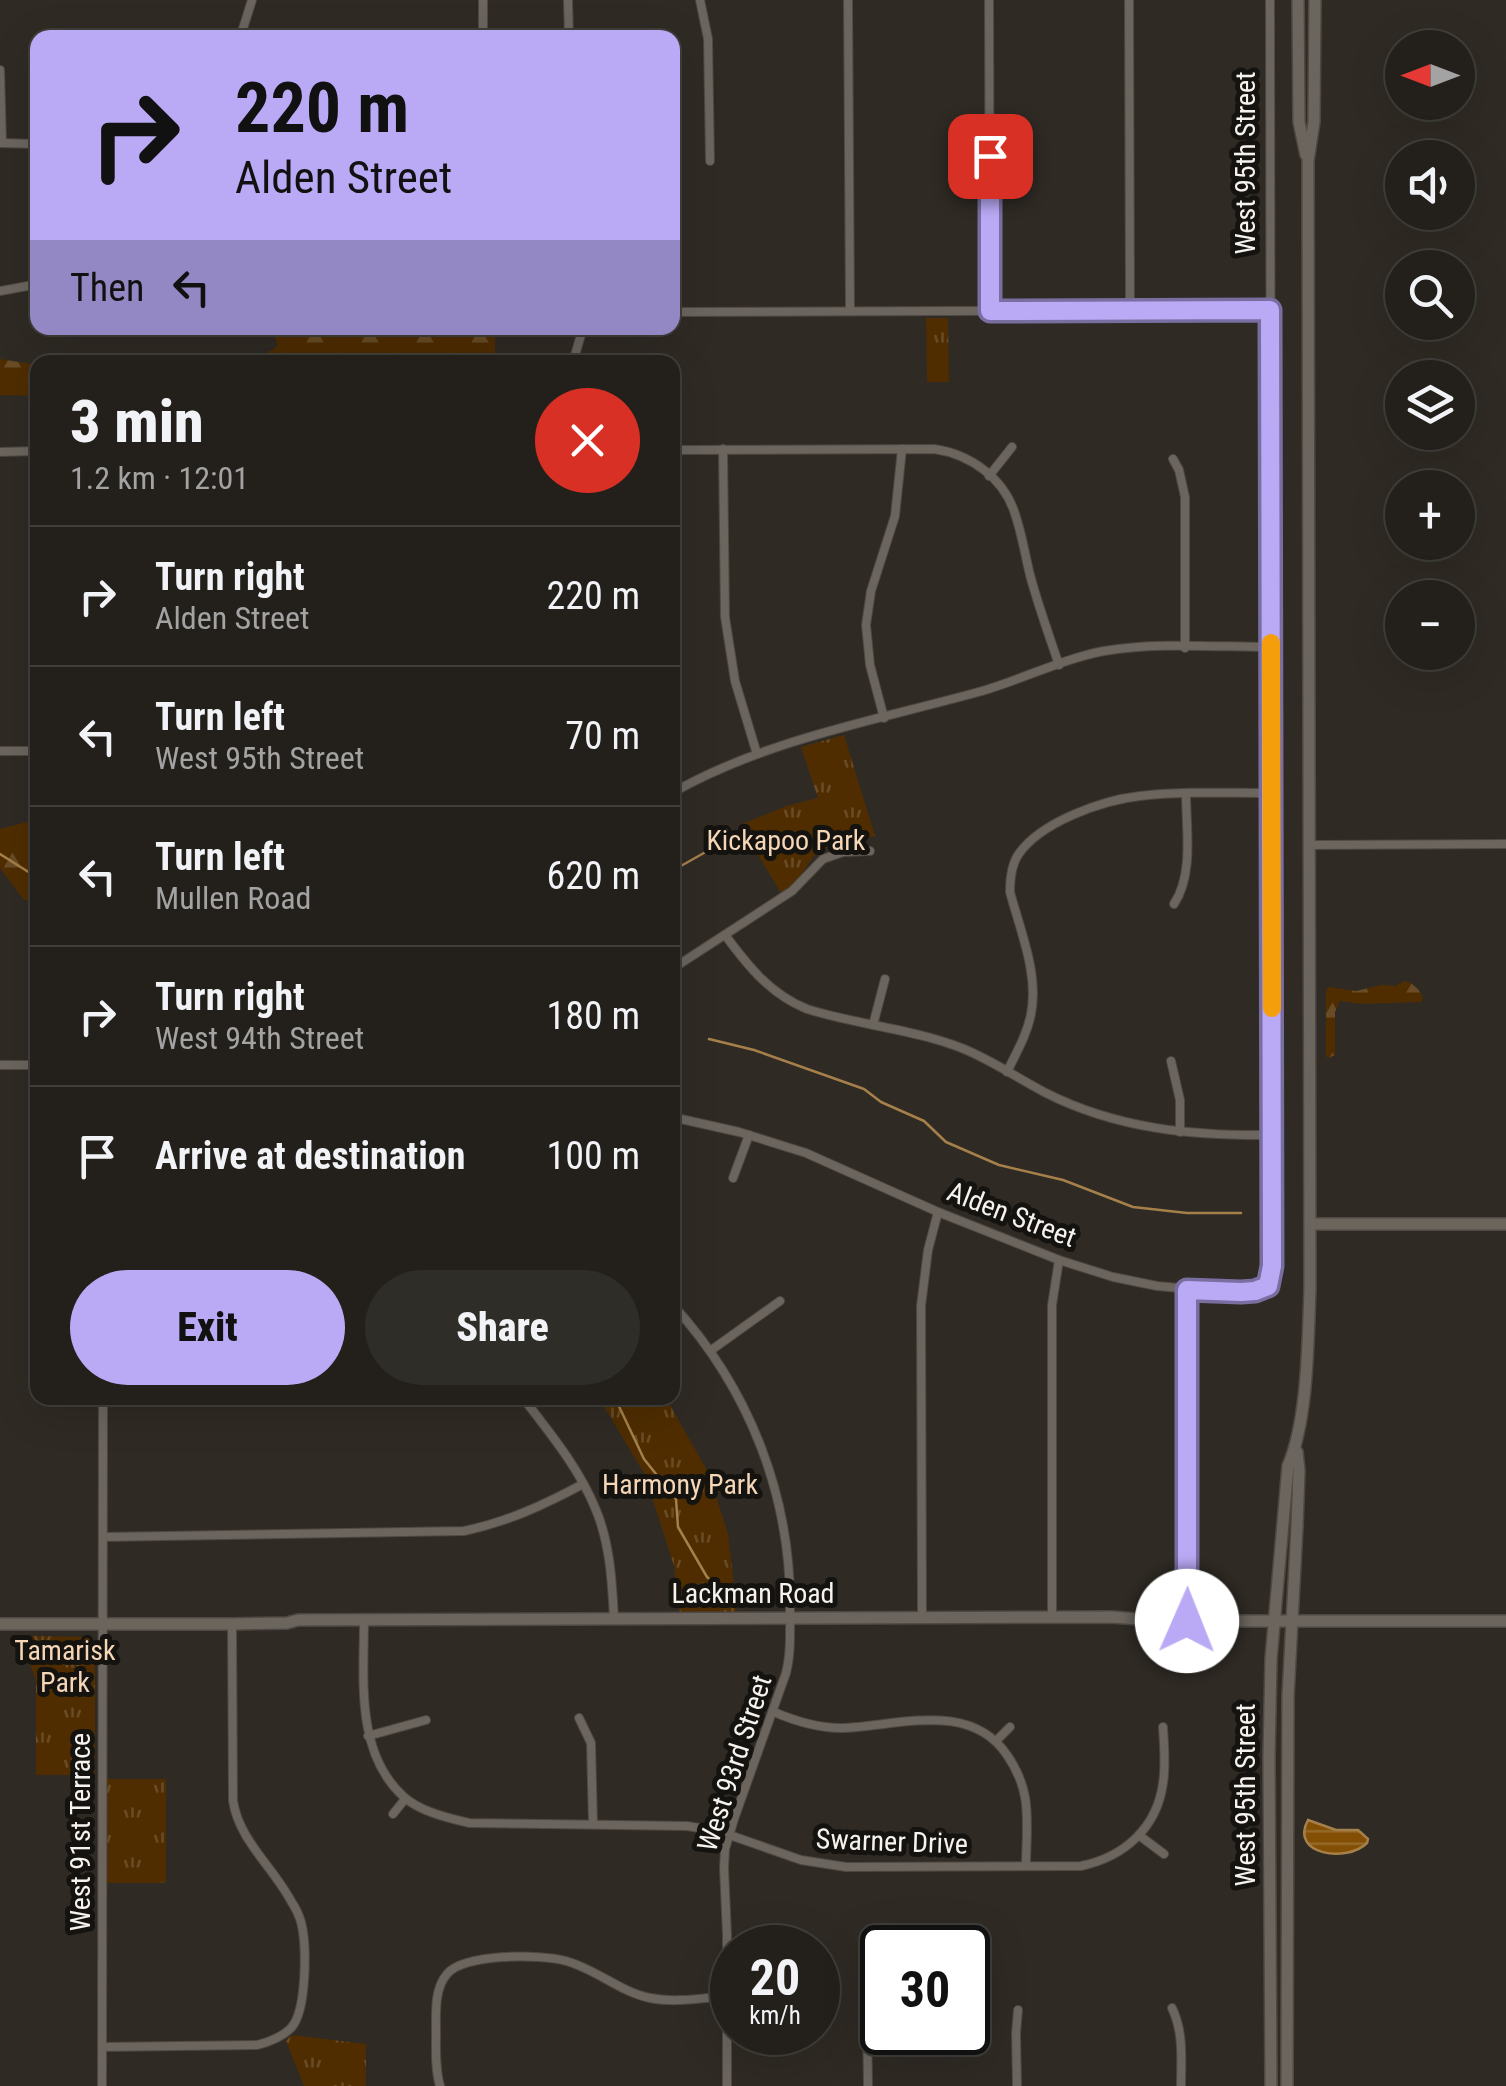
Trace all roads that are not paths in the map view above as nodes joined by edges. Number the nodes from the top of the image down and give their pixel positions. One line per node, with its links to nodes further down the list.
1 (252, 0): 11 (street)
2 (483, 0): 12 (street)
3 (568, 0): 13 (street)
4 (700, 0): 17 (street)
5 (848, 0): 25 (street)
6 (989, 0): 23 (street)
7 (1129, 0): 21 (street)
8 (1270, 0): 22 (street, West 95th Street)
9 (1298, 0): 18 (main road, West 95th Street)
10 (1315, 0): 18 (main road, West 95th Street)
11 (243, 30)
12 (483, 30)
13 (569, 30)
14 (0, 70): 15 (street)
15 (1, 143): 16 (street)
16 (30, 144)
17 (710, 161)
18 (1308, 161): 45 (main road, West 95th Street)
19 (30, 285): 20 (street)
20 (0, 291)
21 (1130, 310): 22 (street); 23 (street)
22 (1270, 310): 34 (street, West 95th Street)
23 (990, 311): 25 (street)
24 (680, 312): 25 (street)
25 (850, 312)
26 (1012, 447): 33 (street)
27 (723, 449): 28 (street); 29 (street); 40 (street)
28 (902, 449): 33 (street); 37 (street)
29 (680, 450)
30 (30, 451): 31 (street)
31 (0, 452)
32 (1173, 458): 35 (street)
33 (990, 476): 36 (street)
34 (1271, 647): 35 (street); 42 (street, West 95th Street)
35 (1185, 648): 36 (street)
36 (1059, 665): 37 (street)
37 (884, 718): 40 (street)
38 (0, 750): 39 (street)
39 (30, 750)
40 (757, 754): 41 (street)
41 (680, 789)
42 (1272, 793): 43 (street); 59 (street, West 95th Street)
43 (1186, 794): 47 (street); 55 (street)
44 (1506, 844): 45 (street)
45 (1310, 845): 62 (main road, West 95th Street)
46 (870, 852): 48 (street)
47 (1174, 904)
48 (725, 935): 49 (street); 51 (street)
49 (680, 963)
50 (885, 979): 51 (street)
51 (873, 1025): 55 (street)
52 (1170, 1061): 57 (street)
53 (30, 1065): 54 (street)
54 (0, 1066)
55 (1007, 1072): 57 (street)
56 (680, 1119): 58 (street, Alden Street)
57 (1180, 1132): 59 (street)
58 (749, 1135): 60 (street); 61 (street, Alden Street)
59 (1272, 1135): 65 (street, West 95th Street)
60 (733, 1178)
61 (938, 1212): 64 (street, Alden Street); 75 (street)
62 (1310, 1224): 63 (main road); 72 (main road, West 95th Street)
63 (1506, 1224)
64 (1059, 1260): 66 (street, Alden Street); 76 (street)
65 (1268, 1286): 66 (street, Alden Street)
66 (1187, 1290): 82 (street)
67 (780, 1301): 69 (street)
68 (680, 1314): 69 (street, West 93rd Street)
69 (710, 1350): 78 (street, West 93rd Street)
70 (103, 1405): 74 (street, West 91st Terrace)
71 (529, 1405): 73 (street)
72 (1296, 1448): 80 (main road, West 95th Street); 83 (main road, West 95th Street)
73 (583, 1484): 74 (street); 77 (street)
74 (102, 1536): 85 (street, West 91st Terrace)
75 (922, 1617): 76 (main road, Lackman Road); 78 (main road, Lackman Road)
76 (1052, 1617): 82 (main road, Lackman Road)
77 (614, 1618): 78 (main road, Lackman Road); 79 (main road, Lackman Road)
78 (790, 1618): 87 (street, West 93rd Street)
79 (364, 1619): 86 (main road, Lackman Road); 92 (street)
80 (1292, 1620): 81 (main road, Lackman Road); 83 (main road, Lackman Road); 115 (main road, West 95th Street)
81 (1506, 1620)
82 (1187, 1621): 83 (main road, Lackman Road)
83 (1274, 1621): 114 (main road, West 95th Street)
84 (0, 1624): 85 (main road, Lackman Road)
85 (102, 1624): 86 (main road, Lackman Road); 105 (street, West 91st Terrace)
86 (232, 1624): 105 (street)
87 (774, 1712): 93 (street); 97 (street, West 93rd Street)
88 (579, 1718): 96 (street)
89 (426, 1720): 92 (street)
90 (1010, 1727): 93 (street)
91 (1163, 1727): 98 (street)
92 (368, 1736): 94 (street)
93 (996, 1741): 100 (street)
94 (405, 1798): 95 (street); 96 (street, Swarner Drive)
95 (393, 1814)
96 (593, 1824): 97 (street, Swarner Drive)
97 (728, 1835): 100 (street, Swarner Drive); 101 (street, West 93rd Street)
98 (1140, 1836): 99 (street); 100 (street, Swarner Drive)
99 (1164, 1854)
100 (1026, 1866)
101 (725, 1925)
102 (710, 1997): 109 (street)
103 (1172, 2008): 113 (street)
104 (1018, 2010): 112 (street)
105 (102, 2046): 108 (street, West 91st Terrace)
106 (728, 2055): 110 (street, West 93rd Street)
107 (868, 2055): 111 (street)
108 (102, 2086)
109 (440, 2086)
110 (728, 2086)
111 (868, 2086)
112 (1016, 2086)
113 (1181, 2086)
114 (1271, 2086)
115 (1287, 2086)

